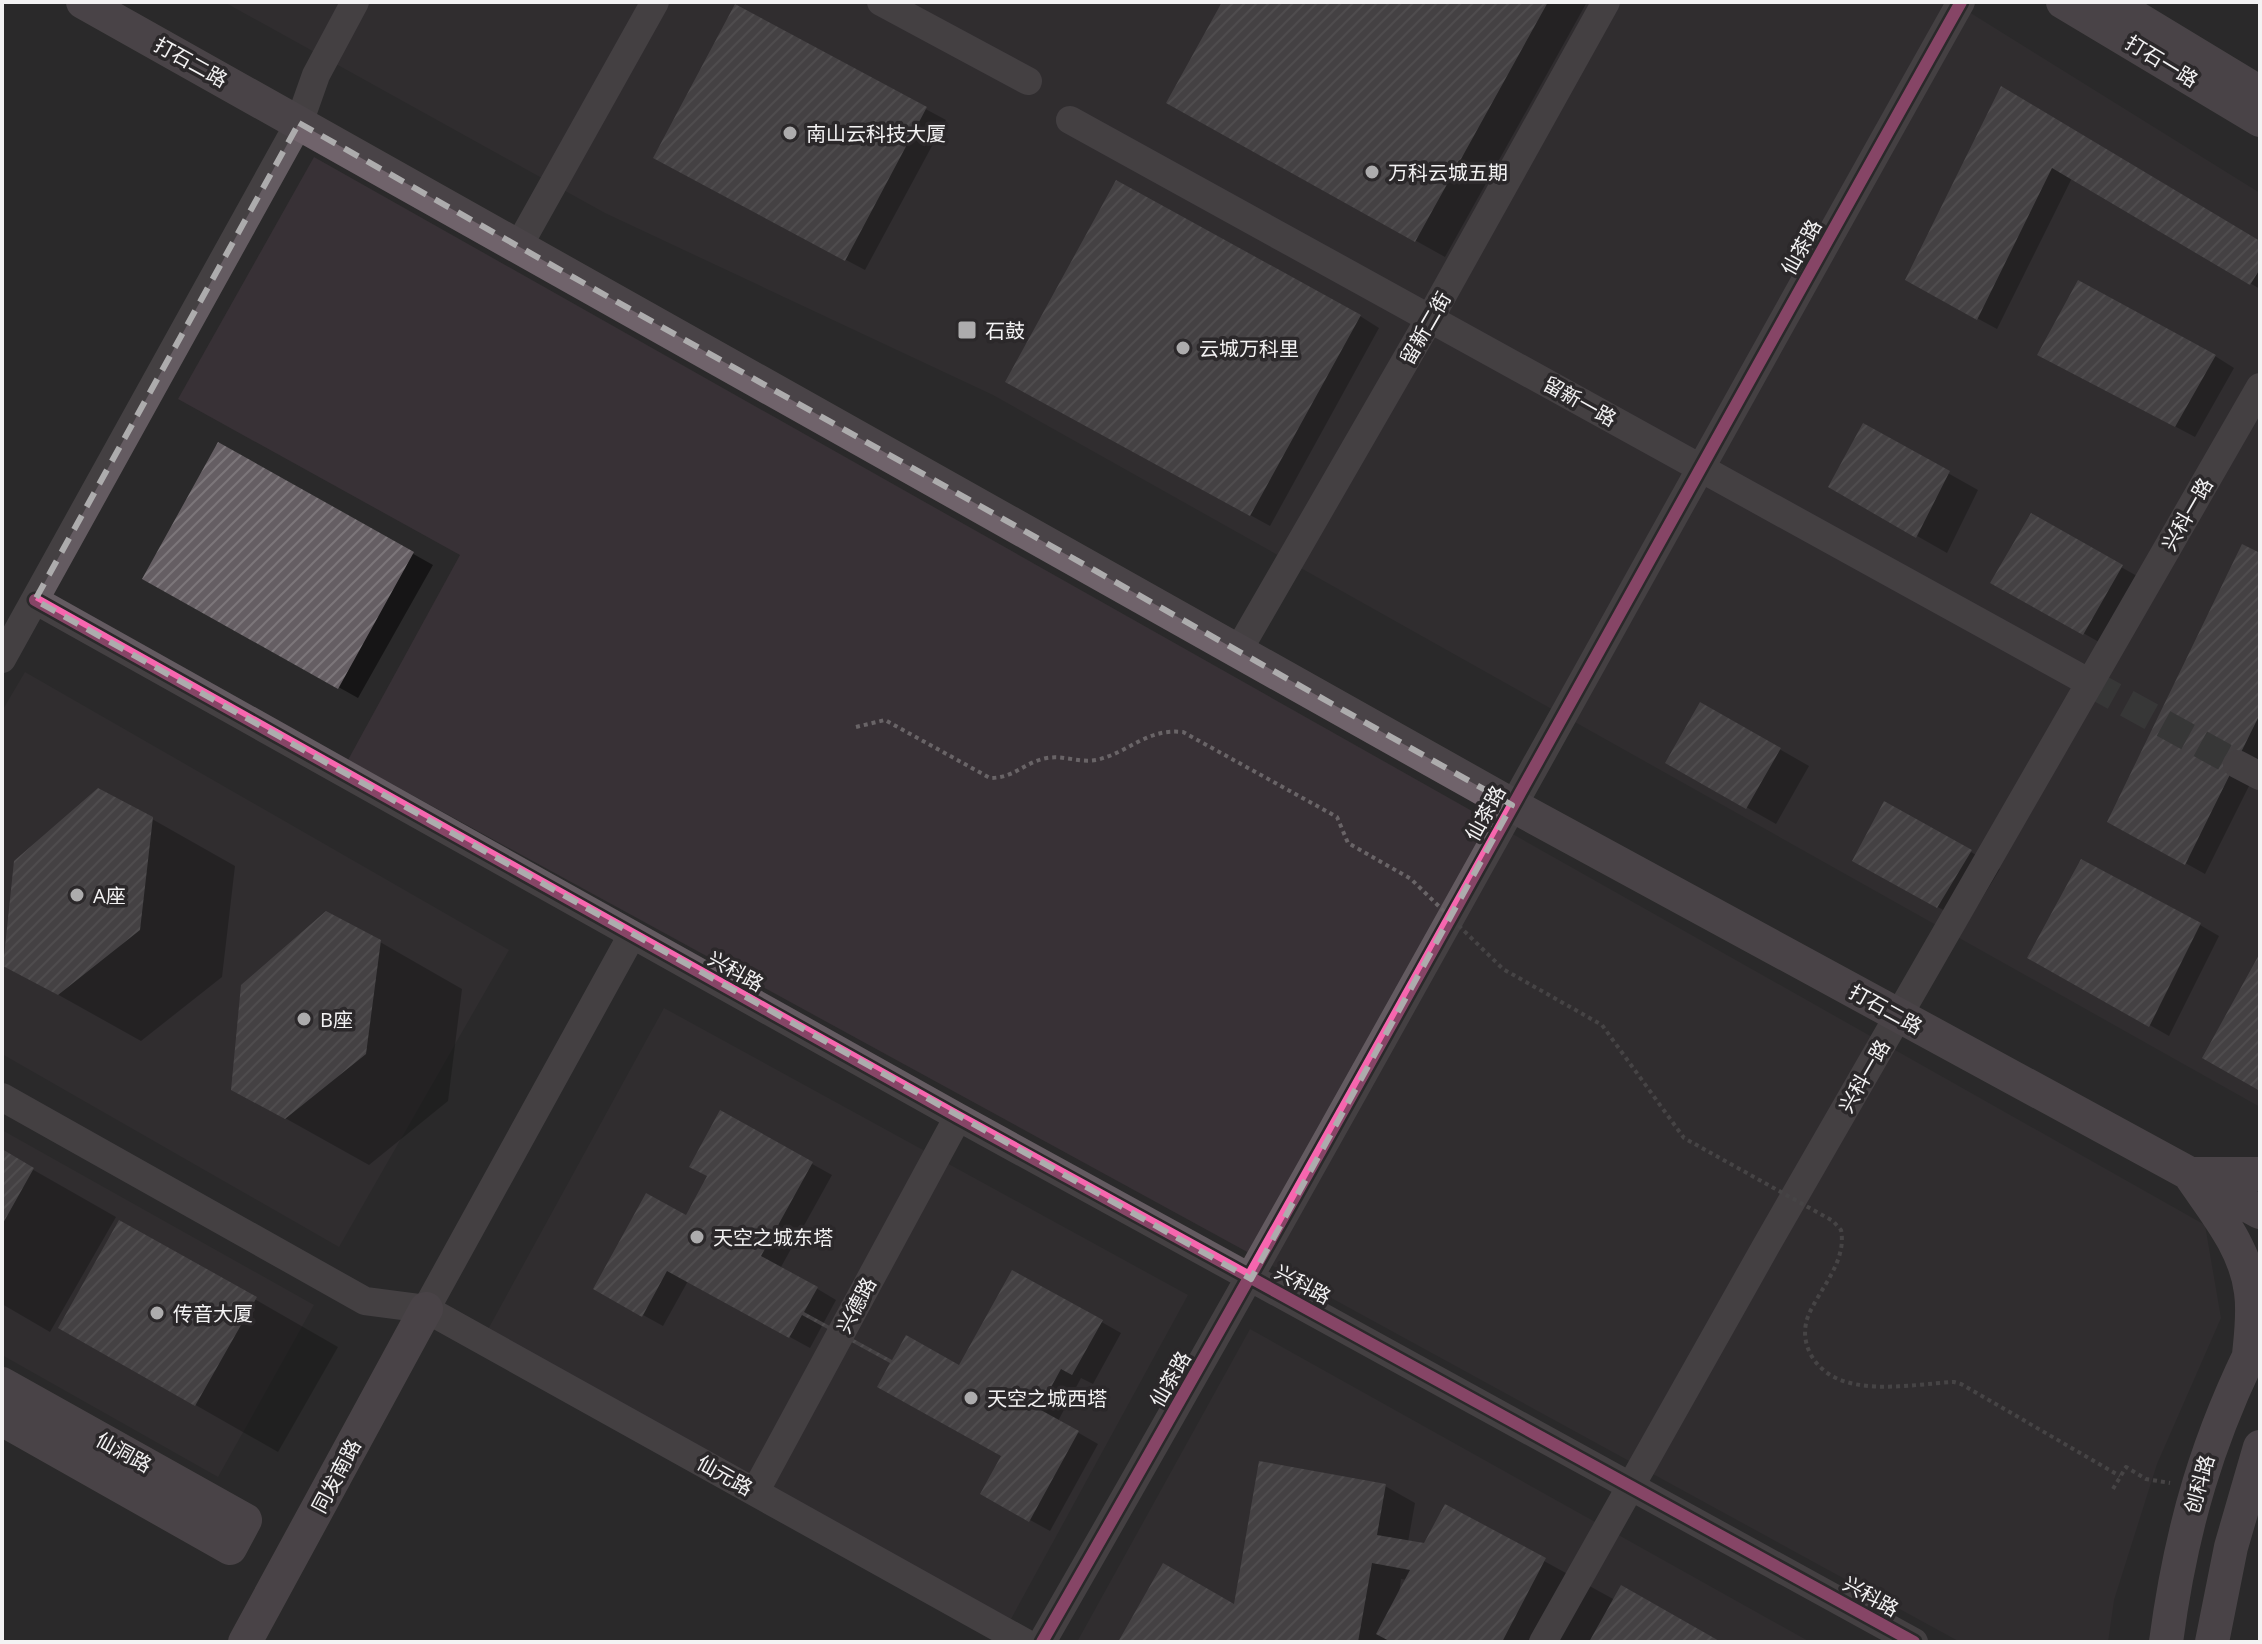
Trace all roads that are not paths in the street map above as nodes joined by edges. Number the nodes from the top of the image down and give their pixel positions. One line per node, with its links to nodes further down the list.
1 (83, 2): 13 (main road, 打石二路)
2 (355, 2): 13 (street)
3 (655, 2): 14 (street)
4 (881, 2): 9 (street)
5 (1606, 2): 15 (street, 留新二街)
6 (1961, 2): 17 (street, 仙茶路)
7 (2063, 2): 12 (main road, 打石一路)
8 (2110, 2): 10 (main road, 打石一路)
9 (1028, 81)
10 (2260, 93)
11 (1070, 120): 15 (street, 留新一路)
12 (2260, 120)
13 (299, 123): 14 (main road, 打石二路); 18 (street)
14 (518, 247): 19 (main road, 打石二路)
15 (1430, 318): 17 (street, 留新一路); 19 (street, 留新二街)
16 (2260, 387): 21 (street, 兴科一路)
17 (1699, 467): 21 (street, 留新一路); 22 (street, 仙茶路)
18 (35, 600): 20 (street); 23 (street, 兴科路)
19 (1238, 651): 22 (main road, 打石二路)
20 (2, 659)
21 (2090, 683): 24 (street, 兴科一路)
22 (1512, 805): 24 (main road, 打石二路); 30 (street, 仙茶路)
23 (632, 935): 26 (street, 兴科路); 31 (street)
24 (1898, 1016): 27 (main road, 打石二路); 36 (street, 兴科一路)
25 (2, 1097): 31 (street)
26 (958, 1117): 30 (street, 兴科路); 37 (street, 兴德路)
27 (2189, 1174): 28 (main road); 29 (main road, 打石二路); 32 (main road)
28 (2260, 1174)
29 (2260, 1212)
30 (1251, 1279): 36 (street, 兴科路); 40 (street, 仙茶路)
31 (426, 1309): 37 (street, 仙元路); 38 (main road, 同发南路)
32 (2255, 1344): 43 (main road, 创科路)
33 (2, 1384): 34 (main road, 仙洞路)
34 (2, 1419)
35 (2260, 1447): 44 (main road)
36 (1630, 1484): 41 (street, 兴科一路); 42 (street, 兴科路)
37 (755, 1492): 39 (street, 仙元路)
38 (245, 1642)
39 (1024, 1642)
40 (1042, 1642)
41 (1543, 1642)
42 (1914, 1642)
43 (2166, 1642)
44 (2212, 1642)

